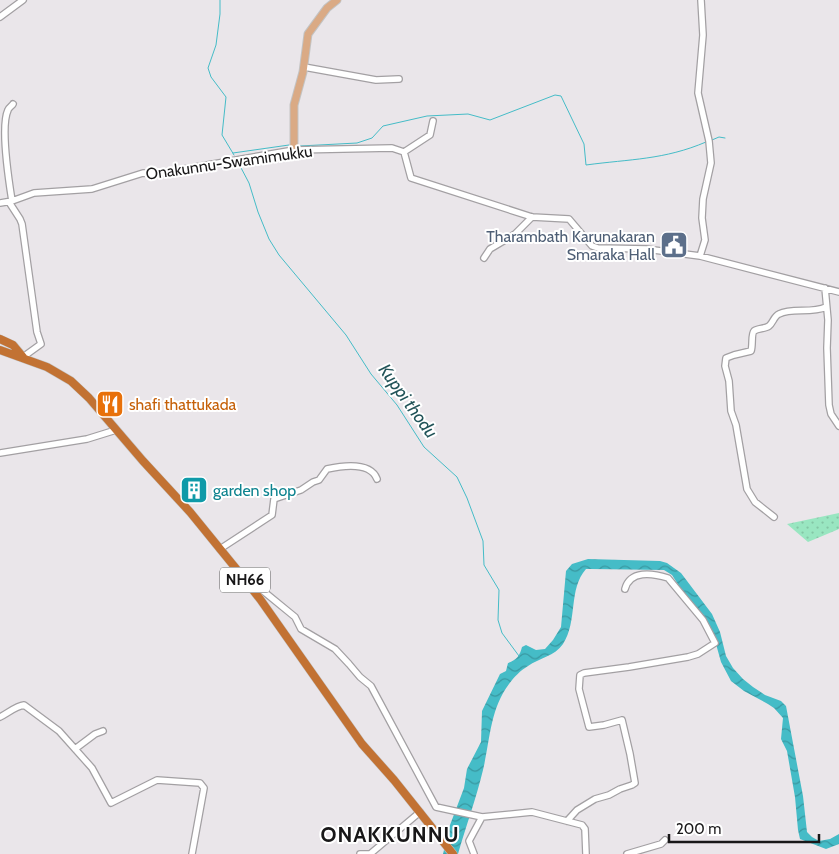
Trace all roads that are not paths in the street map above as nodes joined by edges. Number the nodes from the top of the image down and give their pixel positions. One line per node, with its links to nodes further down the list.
1 (23, 0): 4 (street)
2 (337, 0): 5 (main road)
3 (701, 0): 14 (street)
4 (0, 17)
5 (304, 67): 6 (street); 9 (main road)
6 (398, 79)
7 (13, 104): 11 (street)
8 (433, 122): 10 (street)
9 (294, 150): 10 (street, Onakunnu-Swamimukku); 11 (street, Onakunnu-Swamimukku)
10 (404, 152): 13 (street)
11 (10, 202): 12 (street, Onakunnu-Swamimukku); 21 (street)
12 (0, 203)
13 (532, 217): 14 (street); 15 (street)
14 (700, 256): 16 (street)
15 (484, 258)
16 (825, 288): 17 (street); 18 (street)
17 (839, 292)
18 (826, 307): 22 (street); 26 (street)
19 (0, 339): 21 (highway, NH66)
20 (1, 351): 21 (highway, NH66)
21 (23, 357): 23 (highway, NH66)
22 (839, 426)
23 (116, 430): 24 (street); 27 (highway, NH66)
24 (0, 453)
25 (377, 479): 27 (street)
26 (774, 517)
27 (220, 549): 28 (highway, NH66)
28 (238, 571): 33 (highway, NH66); 34 (street)
29 (625, 589): 35 (street)
30 (0, 716): 32 (street)
31 (103, 731): 32 (street)
32 (75, 749): 37 (street)
33 (420, 812): 38 (street); 39 (highway, NH66)
34 (482, 816): 35 (street); 40 (street)
35 (567, 821): 41 (street)
36 (665, 840): 42 (street)
37 (192, 854)
38 (360, 854)
39 (453, 854)
40 (474, 854)
41 (586, 854)
42 (627, 854)

